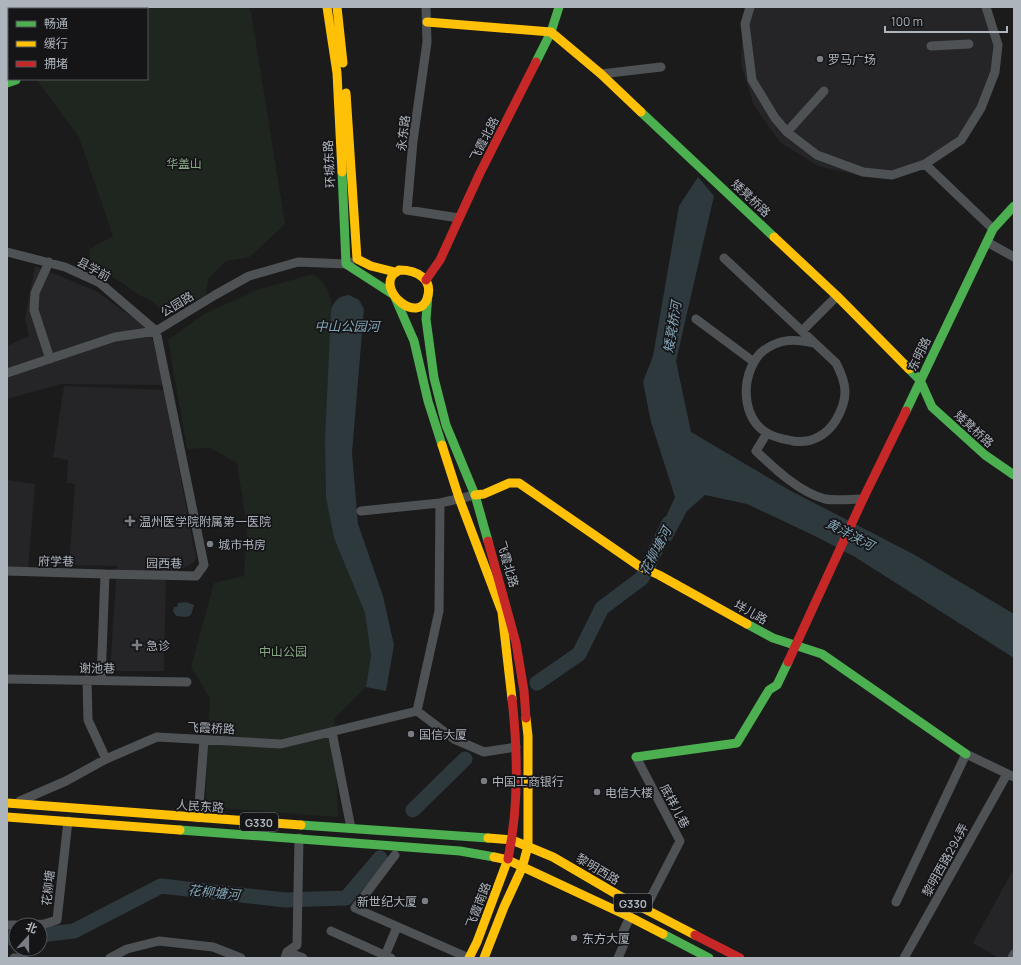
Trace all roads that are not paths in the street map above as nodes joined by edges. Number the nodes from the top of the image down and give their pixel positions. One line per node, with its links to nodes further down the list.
1 (327, 7): 27 (main road, 环城东路)
2 (337, 7): 25 (main road, 环城东路)
3 (426, 7): 7 (street, 永东路)
4 (559, 7): 8 (main road, 飞霞北路)
5 (750, 7): 16 (street)
6 (986, 7): 17 (street)
7 (427, 22): 8 (main road); 19 (street, 永东路)
8 (551, 32): 12 (main road, 矮凳桥路); 19 (main road, 飞霞北路)
9 (969, 44): 10 (street)
10 (931, 46)
11 (661, 67): 12 (street)
12 (601, 74): 32 (main road, 矮凳桥路)
13 (16, 80): 14 (main road)
14 (7, 83)
15 (824, 91): 16 (street)
16 (787, 132): 17 (street)
17 (925, 164): 20 (street)
18 (1014, 206): 20 (main road, 东明路)
19 (459, 218): 29 (main road, 飞霞北路)
20 (993, 229): 21 (main road, 东明路)
21 (987, 242): 23 (street); 40 (main road, 东明路)
22 (7, 252): 26 (street, 县学前)
23 (1014, 257)
24 (724, 258): 35 (street)
25 (357, 259): 27 (street, 公园路); 28 (main road)
26 (49, 262): 34 (street, 县学前); 37 (street)
27 (346, 264): 30 (main road); 34 (street, 公园路)
28 (395, 272): 29 (main road); 30 (main road, 飞霞北路)
29 (426, 280): 31 (main road, 飞霞北路)
30 (394, 295): 31 (main road); 44 (main road, 飞霞北路)
31 (428, 295): 43 (main road, 飞霞北路)
32 (837, 296): 35 (street); 40 (main road, 矮凳桥路)
33 (696, 319): 38 (street)
34 (156, 331): 37 (street, 公园路); 49 (street, 园西巷)
35 (802, 331): 36 (street)
36 (814, 343): 38 (street); 41 (street)
37 (50, 359): 39 (street, 公园路)
38 (754, 362): 41 (street)
39 (7, 373)
40 (920, 380): 42 (main road, 矮凳桥路); 45 (main road, 东明路)
41 (767, 433): 45 (street)
42 (1014, 475)
43 (476, 495): 44 (street); 50 (main road, 垟儿路); 70 (main road, 飞霞北路)
44 (460, 498): 46 (street); 58 (main road, 飞霞北路)
45 (863, 499): 50 (main road, 东明路)
46 (440, 503): 47 (street); 55 (street)
47 (361, 511)
48 (7, 571): 49 (street, 府学巷)
49 (105, 574): 53 (street)
50 (796, 645): 59 (main road, 垟儿路); 60 (main road, 东明路)
51 (7, 679): 52 (street, 谢池巷)
52 (87, 680): 53 (street, 谢池巷); 61 (street)
53 (102, 680): 54 (street, 谢池巷)
54 (187, 682)
55 (417, 711): 56 (street, 飞霞桥路); 58 (street)
56 (332, 732): 57 (street, 飞霞桥路); 67 (street)
57 (204, 740): 61 (street, 飞霞桥路); 65 (street)
58 (516, 747): 69 (main road, 飞霞北路)
59 (966, 754): 62 (street, 垟儿路); 74 (street)
60 (636, 757): 75 (street, 底样儿巷)
61 (106, 759): 63 (street, 飞霞桥路)
62 (1011, 775): 92 (street, 黎明西路294弄)
63 (11, 803): 65 (main road, 人民东路 / G330)
64 (7, 817): 66 (main road, 人民东路 / G330)
65 (198, 818): 67 (main road, 人民东路 / G330)
66 (68, 821): 68 (main road, 人民东路 / G330); 77 (street, 花柳塘)
67 (351, 828): 69 (main road, 人民东路 / G330)
68 (299, 838): 72 (main road, 人民东路 / G330); 82 (street)
69 (512, 840): 70 (main road, G330); 72 (main road, 飞霞南路)
70 (528, 846): 73 (main road, 飞霞北路); 75 (main road, 黎明西路 / G330)
71 (395, 856): 78 (street)
72 (508, 860): 73 (main road, G330); 87 (main road, 飞霞南路)
73 (522, 868): 76 (main road, G330); 88 (main road, 飞霞南路)
74 (896, 902)
75 (645, 909): 91 (main road, 黎明西路 / G330)
76 (630, 917): 80 (main road, G330); 89 (street)
77 (48, 923)
78 (397, 927): 83 (street); 87 (street)
79 (330, 931): 83 (street)
80 (692, 954): 90 (main road, G330)
81 (1014, 954): 93 (street)
82 (286, 955): 86 (street)
83 (387, 957)
84 (110, 958): 85 (street)
85 (241, 958)
86 (303, 958)
87 (469, 958)
88 (484, 958)
89 (618, 958)
90 (709, 958)
91 (740, 958)
92 (904, 958)
93 (1012, 958)

